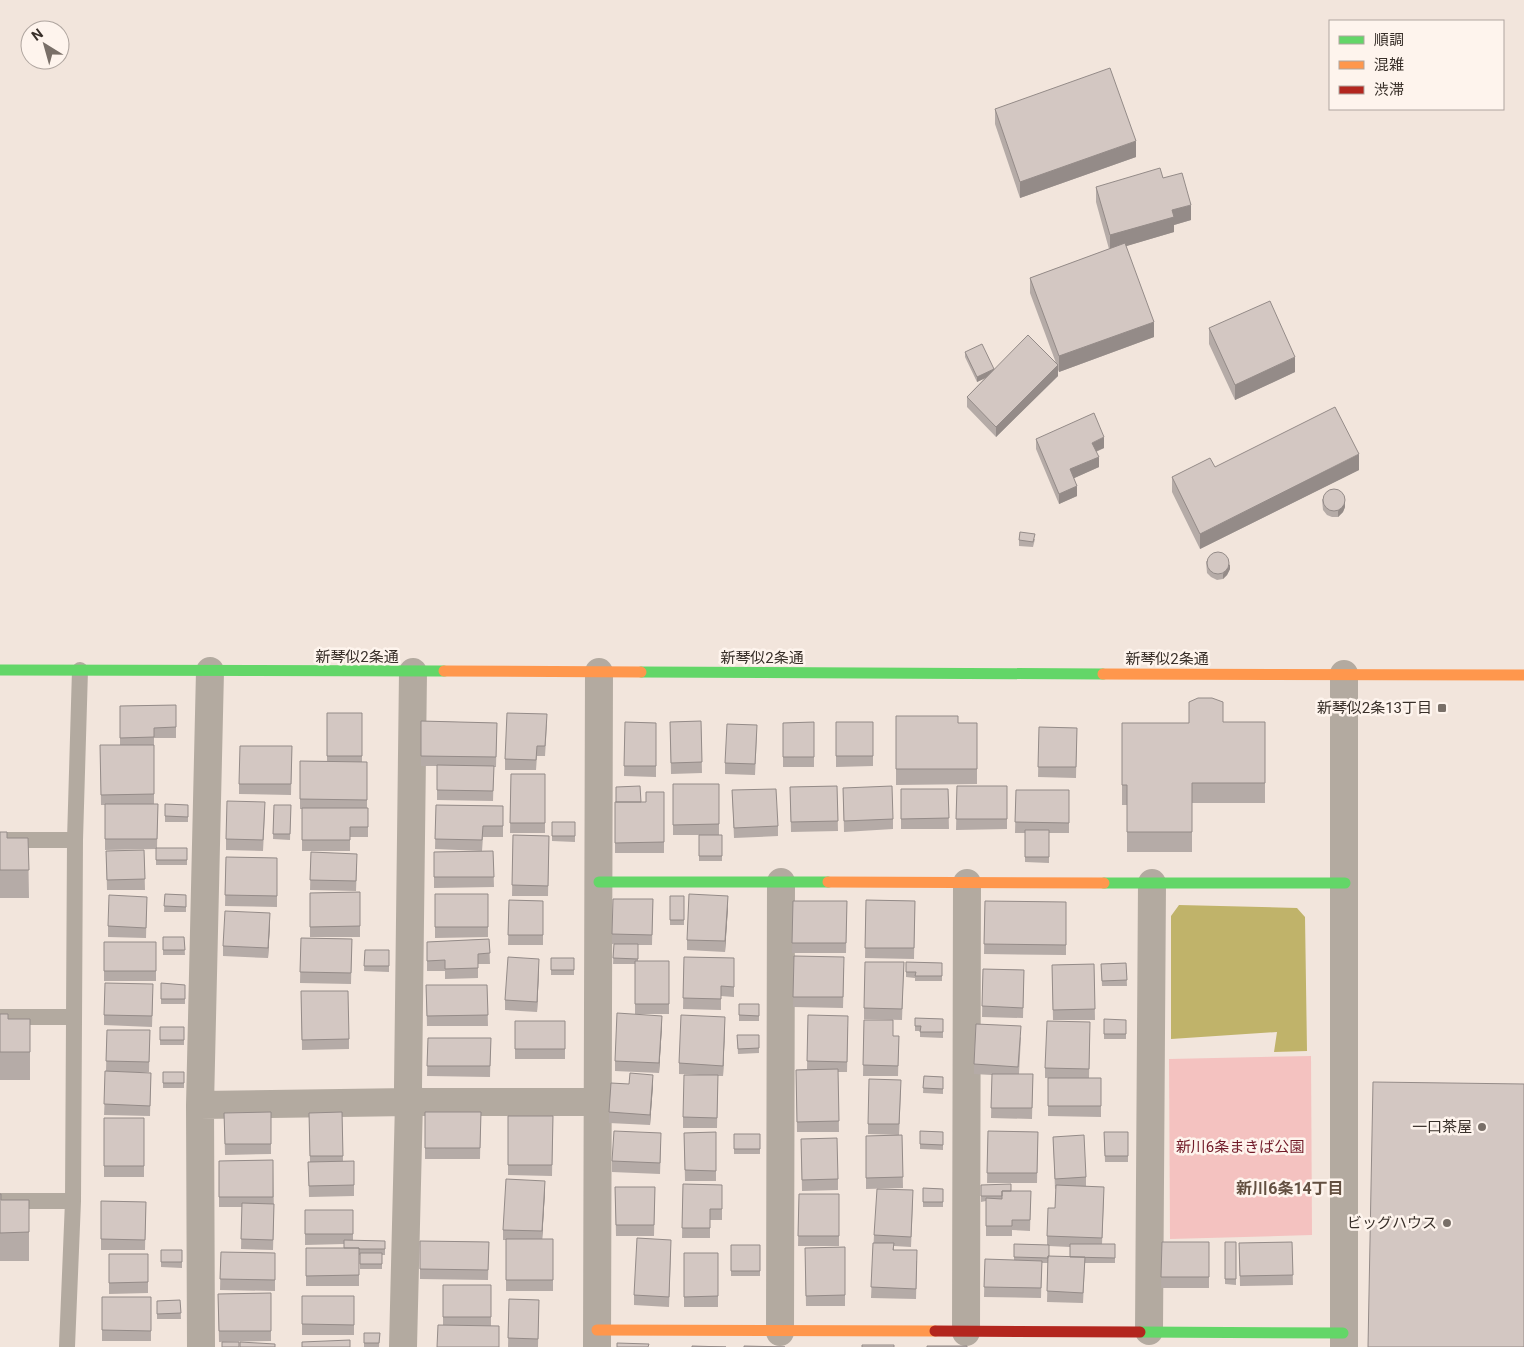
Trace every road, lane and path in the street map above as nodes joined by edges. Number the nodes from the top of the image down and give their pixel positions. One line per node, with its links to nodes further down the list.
1 (0, 670): 2 (street, 新琴似2条通)
2 (80, 670): 3 (street, 新琴似2条通); 9 (lane)
3 (210, 671): 4 (street, 新琴似2条通); 19 (street)
4 (413, 672): 5 (street, 新琴似2条通); 17 (street)
5 (599, 672): 6 (street, 新琴似2条通); 10 (street)
6 (1344, 674): 7 (street, 新琴似2条通); 14 (street)
7 (1524, 675)
8 (0, 840): 9 (lane)
9 (75, 840): 16 (lane)
10 (599, 882): 11 (street); 18 (street)
11 (781, 882): 12 (street); 23 (street)
12 (967, 883): 13 (street); 24 (street)
13 (1152, 883): 14 (street); 22 (street)
14 (1345, 883): 26 (street)
15 (0, 1017): 16 (lane)
16 (74, 1017): 21 (lane)
17 (409, 1102): 18 (street); 19 (street); 29 (street)
18 (598, 1102): 25 (street)
19 (200, 1105): 28 (street)
20 (0, 1200): 21 (lane)
21 (73, 1201): 27 (lane)
22 (1149, 1331): 24 (street); 26 (street)
23 (780, 1332): 24 (street); 25 (street)
24 (966, 1332)
25 (597, 1339)
26 (1343, 1340)
27 (67, 1347)
28 (201, 1347)
29 (403, 1347)

